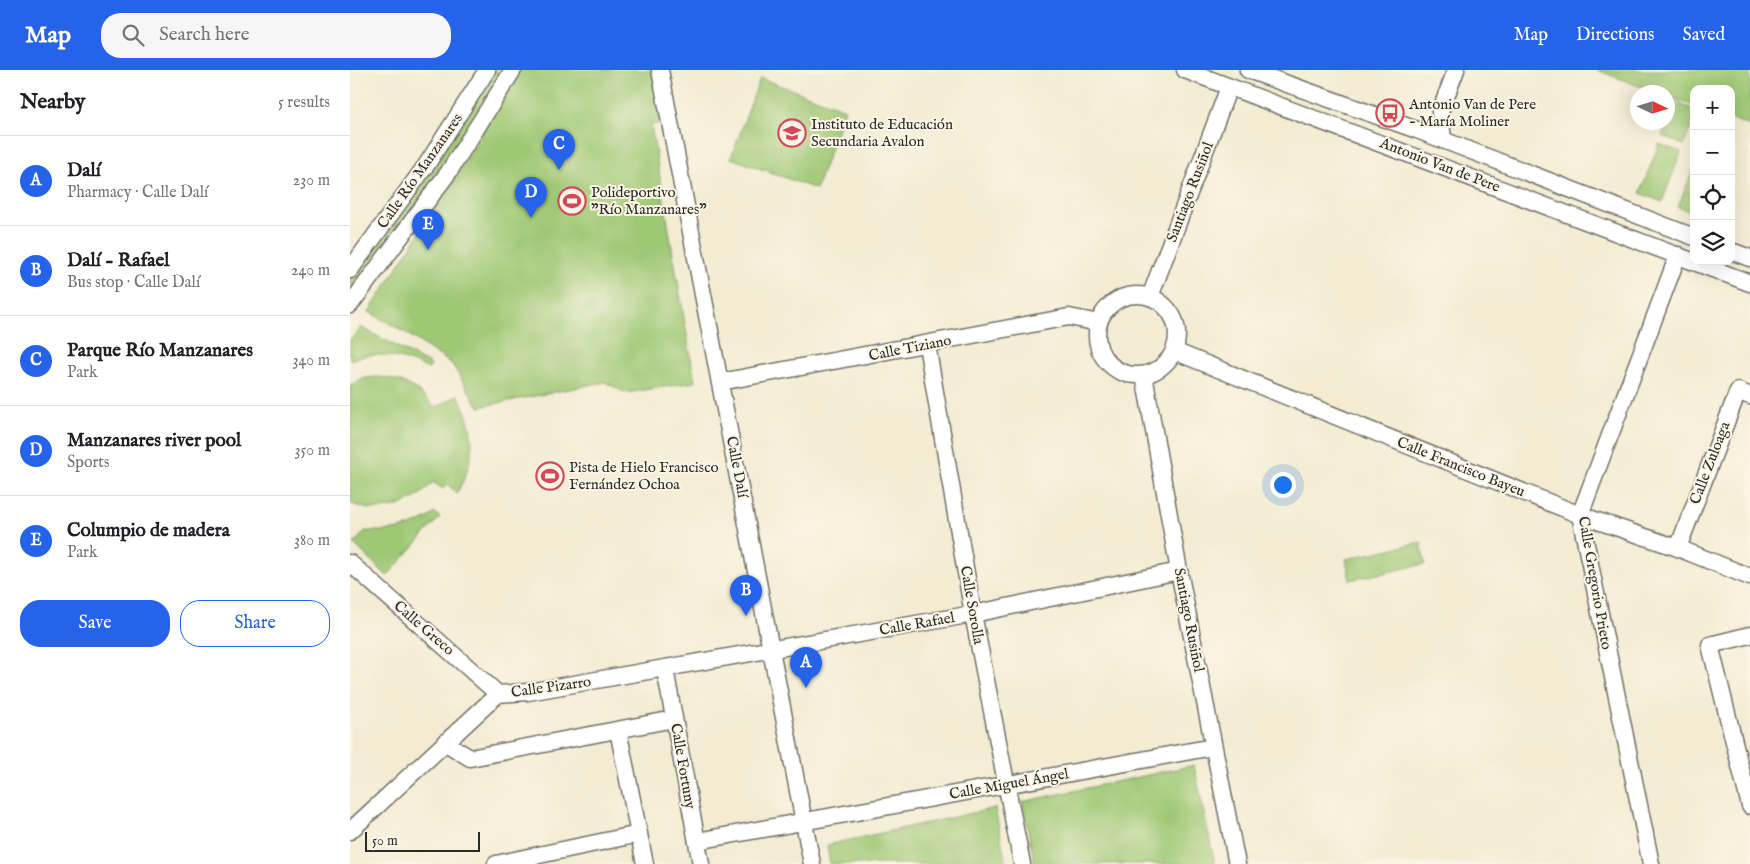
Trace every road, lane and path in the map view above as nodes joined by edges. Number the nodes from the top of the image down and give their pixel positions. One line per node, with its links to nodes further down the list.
1 (513, 70): 18 (street, Calle Río Manzanares)
2 (660, 70): 23 (street, Calle Dalí)
3 (1185, 70): 7 (street, Antonio Van de Pere)
4 (1248, 70): 9 (street, Antonio Van de Pere)
5 (1456, 70): 8 (street)
6 (485, 71): 15 (street, Calle Río Manzanares)
7 (1229, 87): 13 (street, Antonio Van de Pere); 17 (street, Santiago Rusiñol)
8 (1440, 112): 9 (street); 10 (street)
9 (1416, 130): 10 (street, Antonio Van de Pere)
10 (1443, 140): 11 (street, Antonio Van de Pere)
11 (1690, 235)
12 (1735, 252): 14 (street)
13 (1678, 255): 16 (street, Antonio Van de Pere); 25 (street, Calle Gregorio Prieto)
14 (1750, 258)
15 (350, 270)
16 (1750, 283)
17 (1150, 297): 19 (street); 21 (street)
18 (350, 305)
19 (1099, 323): 20 (street, Calle Tiziano); 22 (street)
20 (927, 345): 23 (street, Calle Tiziano); 30 (street, Calle Sorolla)
21 (1174, 351): 22 (street); 25 (street, Calle Francisco Bayeu)
22 (1144, 375): 28 (street, Santiago Rusiñol)
23 (720, 382): 32 (street, Calle Dalí)
24 (1750, 396): 26 (street, Calle Zuloaga)
25 (1580, 515): 26 (street, Calle Francisco Bayeu); 51 (street, Calle Gregorio Prieto)
26 (1678, 548): 29 (street, Calle Francisco Bayeu)
27 (350, 563): 34 (street, Calle Greco)
28 (1179, 572): 30 (street, Calle Rafael); 38 (street, Santiago Rusiñol)
29 (1750, 577)
30 (973, 614): 32 (street, Calle Rafael); 39 (street, Calle Sorolla)
31 (1750, 635): 40 (street)
32 (772, 650): 33 (street, Calle Pizarro); 41 (street, Calle Dalí)
33 (665, 668): 34 (street, Calle Pizarro); 35 (street, Calle Fortuny)
34 (498, 694): 37 (street, Calle Pizarro)
35 (674, 719): 36 (street); 44 (street, Calle Fortuny)
36 (618, 730): 37 (street); 43 (street)
37 (446, 743): 42 (street, Calle Pizarro)
38 (1213, 747): 39 (street, Calle Miguel Ángel); 50 (street, Santiago Rusiñol)
39 (1007, 785): 41 (street, Calle Miguel Ángel); 49 (street, Calle Sorolla)
40 (1750, 806)
41 (805, 822): 44 (street, Calle Miguel Ángel); 48 (street, Calle Dalí)
42 (350, 831)
43 (639, 834): 45 (street); 46 (street)
44 (696, 842): 47 (street, Calle Fortuny)
45 (496, 864)
46 (645, 864)
47 (701, 864)
48 (812, 864)
49 (1022, 864)
50 (1237, 864)
51 (1651, 864)

